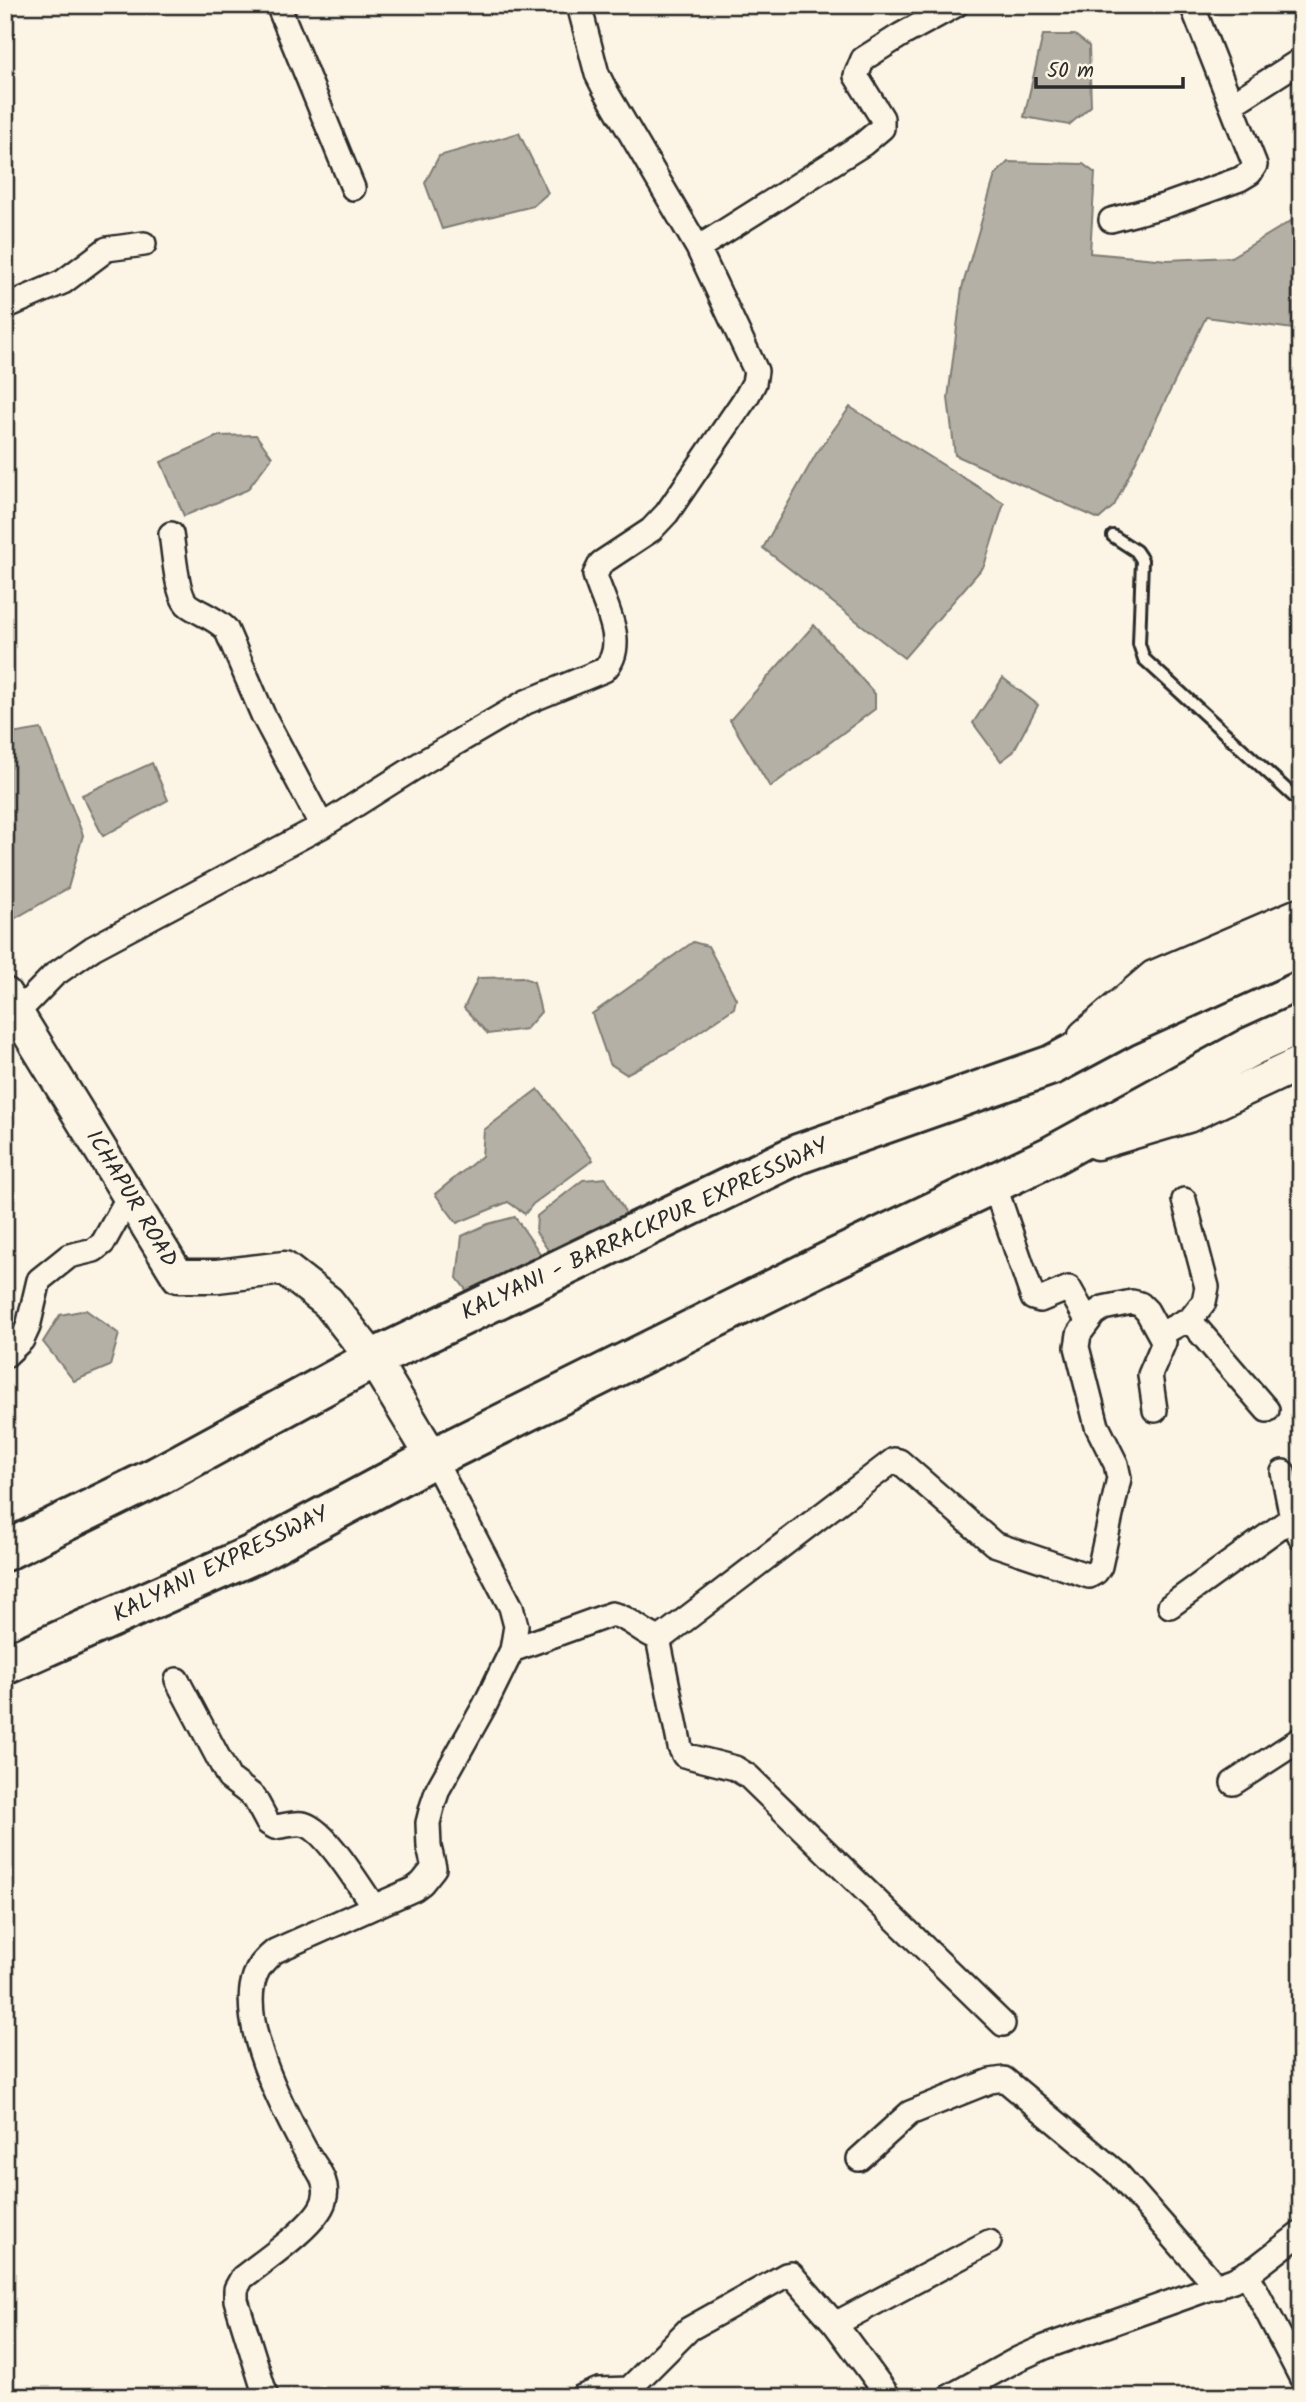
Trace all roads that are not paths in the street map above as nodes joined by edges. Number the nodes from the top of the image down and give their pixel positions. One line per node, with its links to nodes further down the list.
1 (278, 5): 7 (street)
2 (579, 5): 10 (street)
3 (956, 5): 10 (street)
4 (1192, 5): 6 (street)
5 (1301, 60): 6 (street)
6 (1232, 104): 8 (street)
7 (353, 188)
8 (1111, 220)
9 (144, 244): 11 (street)
10 (698, 248): 15 (street)
11 (5, 307)
12 (171, 534): 15 (street)
13 (1113, 536): 14 (lane)
14 (1301, 803)
15 (322, 826): 18 (street)
16 (1301, 914): 21 (street)
17 (1301, 946): 21 (highway, KALYANI - BARRACKPUR EXPRESSWAY)
18 (11, 1003): 24 (street, ICHAPUR ROAD)
19 (1301, 1024): 22 (highway)
20 (1301, 1063): 22 (street)
21 (1052, 1065): 30 (highway, KALYANI - BARRACKPUR EXPRESSWAY)
22 (1052, 1156): 23 (highway)
23 (994, 1184): 26 (street); 33 (highway)
24 (129, 1196): 29 (street); 30 (street, ICHAPUR ROAD)
25 (1184, 1200): 27 (street)
26 (1087, 1320): 28 (street); 38 (street)
27 (1189, 1321): 28 (street); 32 (street)
28 (1161, 1334): 31 (street)
29 (5, 1356)
30 (373, 1359): 33 (street); 36 (highway, KALYANI - BARRACKPUR EXPRESSWAY)
31 (1155, 1410)
32 (1267, 1410)
33 (433, 1458): 39 (street); 40 (highway, KALYANI EXPRESSWAY)
34 (1283, 1472): 35 (street)
35 (1296, 1528): 37 (street)
36 (5, 1551)
37 (1170, 1606)
38 (658, 1637): 39 (street); 45 (street)
39 (512, 1650): 44 (street)
40 (5, 1665)
41 (177, 1680): 44 (street)
42 (1301, 1739): 43 (street)
43 (1233, 1783)
44 (374, 1907): 54 (street)
45 (1003, 2025)
46 (859, 2159): 50 (street)
47 (1301, 2232): 49 (street)
48 (989, 2242): 51 (street)
49 (1247, 2273): 50 (street); 52 (street)
50 (1217, 2287): 57 (street)
51 (835, 2324): 53 (street); 56 (street)
52 (1301, 2377)
53 (631, 2393): 55 (street)
54 (266, 2397)
55 (582, 2397)
56 (889, 2397)
57 (949, 2397)

